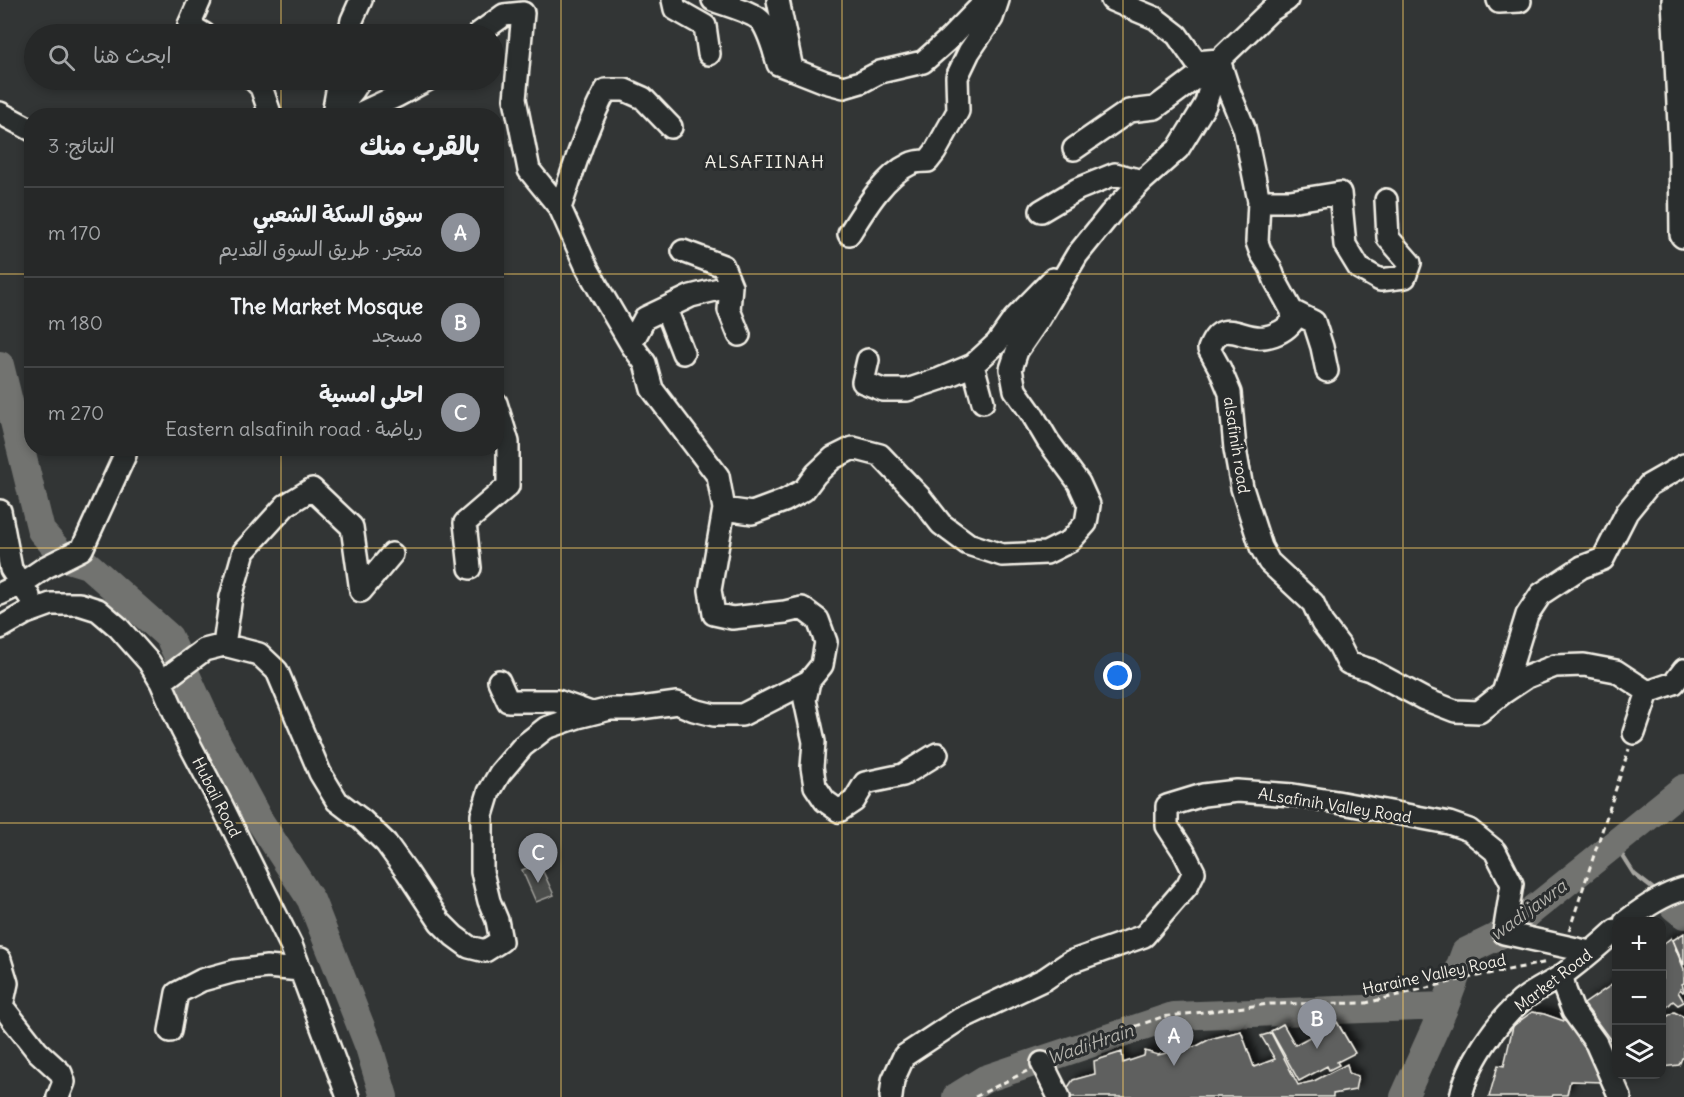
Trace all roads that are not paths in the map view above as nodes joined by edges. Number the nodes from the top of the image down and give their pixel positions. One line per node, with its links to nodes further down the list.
1 (200, 0): 13 (street)
2 (361, 0): 14 (street)
3 (673, 0): 16 (street)
4 (713, 0): 18 (street)
5 (778, 0): 18 (street)
6 (987, 0): 18 (street)
7 (998, 0): 36 (street)
8 (1112, 0): 17 (street)
9 (1287, 0): 17 (street)
10 (1498, 0): 12 (street)
11 (1676, 0): 37 (main road)
12 (1520, 1)
13 (189, 24)
14 (351, 24)
15 (492, 24): 34 (street)
16 (709, 54)
17 (1219, 60): 30 (street); 31 (street); 33 (street)
18 (792, 69)
19 (262, 90): 23 (street)
20 (338, 90): 24 (street)
21 (354, 90): 25 (street)
22 (408, 90): 26 (street)
23 (268, 108)
24 (335, 108)
25 (340, 108)
26 (371, 108)
27 (0, 113): 28 (street)
28 (24, 126)
29 (671, 128): 34 (street)
30 (1074, 149)
31 (1142, 181): 35 (street); 39 (street)
32 (1386, 200): 33 (street)
33 (1259, 201): 42 (street)
34 (560, 208): 44 (street)
35 (1041, 211)
36 (849, 234)
37 (1684, 234)
38 (683, 250): 40 (street)
39 (1077, 255): 47 (street); 53 (street)
40 (731, 286): 41 (street); 43 (street)
41 (666, 309): 44 (street); 45 (street)
42 (1292, 311): 48 (street); 67 (street, alsafinih road)
43 (739, 336)
44 (631, 344): 53 (street)
45 (683, 353)
46 (868, 360): 47 (street)
47 (973, 365): 49 (street)
48 (1327, 371)
49 (982, 402)
50 (504, 429): 56 (street)
51 (124, 456): 57 (street)
52 (1684, 465): 67 (street)
53 (723, 509): 64 (street)
54 (0, 511): 57 (street)
55 (392, 554): 61 (street)
56 (470, 568)
57 (21, 584): 58 (street); 59 (street)
58 (0, 594)
59 (37, 609): 60 (street, Hubail Road); 65 (street, Hubail Road)
60 (0, 628)
61 (224, 645): 65 (street); 68 (street)
62 (1684, 670): 66 (street)
63 (499, 681): 68 (street)
64 (809, 681): 68 (street); 70 (street)
65 (161, 682): 77 (street, Hubail Road)
66 (1648, 692): 67 (street, alsafinih road); 69 (street)
67 (1503, 693)
68 (591, 713)
69 (1634, 733)
70 (937, 754)
71 (1684, 889): 72 (street)
72 (1631, 917)
73 (1612, 934): 74 (street, Market Road)
74 (1590, 952): 76 (street, Market Road); 82 (street, ALsafinih Valley Road)
75 (0, 960): 80 (street)
76 (1560, 967): 84 (street, Market Road); 85 (street)
77 (301, 970): 78 (street); 81 (street, Hubail Road)
78 (170, 1031)
79 (1042, 1063): 83 (street)
80 (58, 1097)
81 (348, 1097)
82 (891, 1097)
83 (1059, 1097)
84 (1461, 1097)
85 (1620, 1097)

